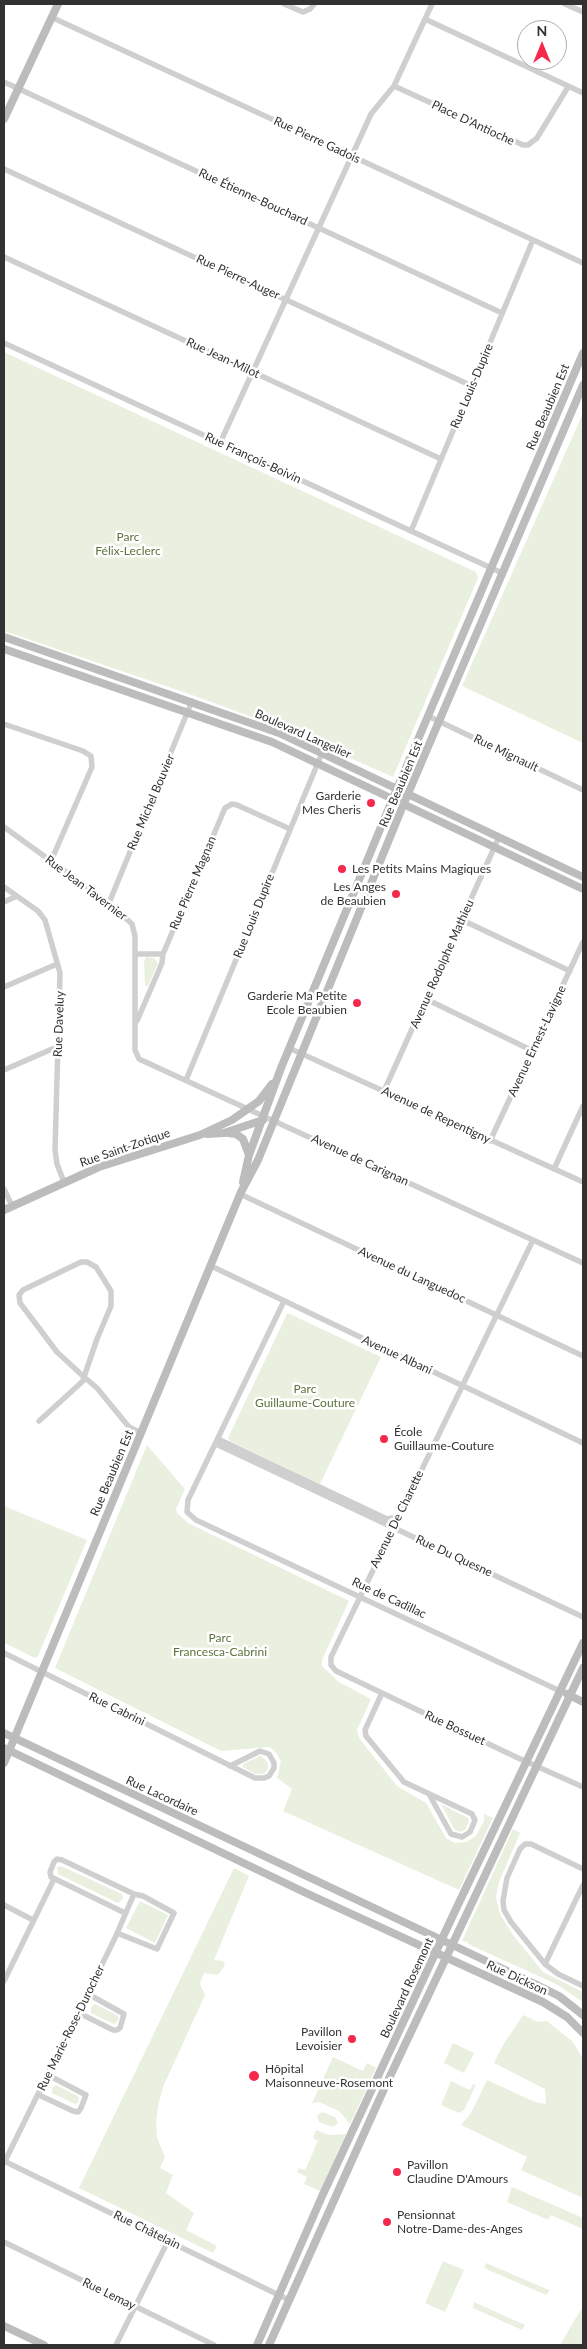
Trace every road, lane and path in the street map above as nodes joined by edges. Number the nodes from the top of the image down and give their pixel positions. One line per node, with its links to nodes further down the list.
1 (58, 4): 7 (main road)
2 (284, 4): 3 (street)
3 (314, 4)
4 (432, 4): 8 (street)
5 (565, 4): 6 (street)
6 (583, 12)
7 (51, 17): 12 (main road); 15 (street, Rue Pierre Gadois)
8 (425, 19): 10 (street); 11 (street)
9 (4, 82): 12 (street, Rue Étienne-Bouchard)
10 (394, 86): 11 (street, Place D'Antioche); 15 (street)
11 (568, 86): 13 (street)
12 (18, 88): 14 (main road); 17 (street, Rue Étienne-Bouchard)
13 (583, 93)
14 (4, 119)
15 (352, 156): 17 (street); 18 (street, Rue Pierre Gadois)
16 (4, 169): 21 (street, Rue Pierre-Auger)
17 (318, 228): 21 (street); 22 (street, Rue Étienne-Bouchard)
18 (533, 240): 20 (street, Rue Pierre Gadois); 22 (street, Rue Louis-Dupire)
19 (4, 256): 25 (street, Rue Jean-Milot)
20 (583, 263)
21 (286, 299): 25 (street); 27 (street, Rue Pierre-Auger)
22 (502, 313): 27 (street, Rue Louis-Dupire)
23 (4, 343): 28 (street, Rue François-Boivin)
24 (583, 356): 31 (main road, Rue Beaubien Est)
25 (253, 372): 28 (street); 29 (street, Rue Jean-Milot)
26 (583, 385): 32 (main road, Rue Beaubien Est)
27 (472, 386): 29 (street, Rue Louis-Dupire)
28 (220, 443): 30 (street, Rue François-Boivin)
29 (441, 459): 30 (street, Rue Louis-Dupire)
30 (411, 531): 31 (street, Rue François-Boivin)
31 (491, 568): 32 (street, Rue François-Boivin); 37 (main road, Rue Beaubien Est)
32 (502, 573): 38 (main road, Rue Beaubien Est)
33 (4, 637): 35 (main road, Boulevard Langelier)
34 (4, 649): 36 (main road, Boulevard Langelier)
35 (192, 702): 36 (street, Rue Michel Bouvier); 40 (main road, Boulevard Langelier)
36 (188, 712): 41 (main road, Boulevard Langelier); 57 (street, Rue Michel Bouvier)
37 (428, 716): 38 (street, Rue Mignault); 42 (main road, Rue Beaubien Est)
38 (439, 721): 43 (street, Rue Mignault); 44 (main road, Rue Beaubien Est)
39 (4, 724): 51 (street)
40 (322, 753): 41 (street, Rue Louis Dupire); 42 (main road, Boulevard Langelier)
41 (318, 764): 45 (main road, Boulevard Langelier); 48 (street, Rue Louis Dupire)
42 (397, 788): 44 (main road, Boulevard Langelier); 45 (main road, Rue Beaubien Est)
43 (583, 790)
44 (409, 794): 46 (main road, Rue Beaubien Est); 49 (main road, Boulevard Langelier)
45 (393, 798): 46 (main road, Boulevard Langelier); 59 (main road, Rue Beaubien Est)
46 (404, 803): 50 (main road, Boulevard Langelier); 60 (main road, Rue Beaubien Est)
47 (4, 827): 51 (street, Rue Jean Tavernier)
48 (290, 829): 63 (street, Rue Pierre Magnan); 78 (street, Rue Louis Dupire)
49 (499, 837): 50 (street, Avenue Rodolphe Mathieu); 52 (main road, Boulevard Langelier)
50 (495, 847): 54 (main road, Boulevard Langelier); 58 (street, Avenue Rodolphe Mathieu)
51 (51, 861): 57 (street, Rue Jean Tavernier)
52 (583, 877)
53 (4, 887): 55 (street, Rue Daveluy)
54 (583, 889)
55 (17, 896): 56 (street); 64 (street, Rue Daveluy)
56 (4, 902)
57 (109, 903): 62 (street, Rue Jean Tavernier)
58 (462, 920): 65 (street); 68 (street, Avenue Rodolphe Mathieu)
59 (340, 925): 60 (main road); 67 (main road, Rue Beaubien Est)
60 (352, 930): 69 (main road, Rue Beaubien Est)
61 (583, 942): 65 (street, Avenue Ernest-Lavigne)
62 (136, 954): 63 (street); 70 (street, Rue Jean Tavernier)
63 (163, 954): 70 (street, Rue Pierre Magnan)
64 (57, 964): 66 (street); 71 (street, Rue Daveluy)
65 (570, 971): 73 (street, Avenue Ernest-Lavigne)
66 (4, 987)
67 (310, 998): 69 (main road); 72 (main road, Rue Beaubien Est)
68 (426, 999): 73 (street); 79 (street, Avenue Rodolphe Mathieu)
69 (322, 1003): 74 (main road, Rue Beaubien Est)
70 (136, 1025): 75 (street, Rue Jean Tavernier)
71 (59, 1046): 76 (street); 88 (street, Rue Daveluy)
72 (289, 1048): 74 (street, Avenue de Repentigny); 77 (main road, Rue Beaubien Est)
73 (533, 1051): 85 (street, Avenue Ernest-Lavigne)
74 (301, 1053): 79 (street, Avenue de Repentigny); 82 (main road, Rue Beaubien Est)
75 (137, 1056): 78 (street, Avenue de Carignan)
76 (4, 1070)
77 (277, 1078): 81 (main road, Rue Beaubien Est); 82 (main road, Rue Beaubien Est)
78 (186, 1080): 81 (street, Avenue de Carignan)
79 (384, 1091): 85 (street, Avenue de Repentigny)
80 (583, 1106): 87 (street)
81 (249, 1109): 82 (street, Avenue de Carignan); 84 (main road, Rue Saint-Zotique)
82 (268, 1118): 83 (main road, Rue Saint-Zotique); 86 (main road, Rue Beaubien Est); 91 (main road, Rue Beaubien Est); 94 (street, Avenue de Carignan)
83 (224, 1132): 84 (main road, Rue Saint-Zotique); 86 (main road)
84 (200, 1135): 88 (main road, Rue Saint-Zotique)
85 (490, 1141): 87 (street, Avenue de Repentigny)
86 (249, 1155): 91 (main road, Rue Beaubien Est)
87 (554, 1169): 89 (street, Avenue de Repentigny)
88 (64, 1182): 92 (main road, Rue Saint-Zotique)
89 (583, 1182)
90 (4, 1189): 92 (street)
91 (240, 1193): 96 (main road, Rue Beaubien Est); 98 (street, Avenue du Languedoc)
92 (12, 1206): 93 (main road, Rue Saint-Zotique)
93 (4, 1210)
94 (533, 1240): 95 (street, Avenue de Carignan); 98 (street, Avenue De Charette)
95 (583, 1263)
96 (211, 1266): 97 (street, Avenue Albani); 103 (main road, Rue Beaubien Est)
97 (284, 1301): 101 (street, Avenue Albani); 104 (street)
98 (496, 1315): 99 (street, Avenue du Languedoc); 101 (street, Avenue De Charette)
99 (583, 1356)
100 (84, 1377): 100 (street); 102 (street); 103 (street)
101 (462, 1386): 105 (street, Avenue Albani); 107 (street, Avenue De Charette)
102 (39, 1421)
103 (141, 1433): 114 (main road, Rue Beaubien Est)
104 (217, 1441): 106 (street); 107 (street, Rue Du Quesne); 108 (street, Rue de Cadillac)
105 (583, 1443)
106 (392, 1518)
107 (394, 1528): 108 (street, Avenue De Charette); 109 (street, Rue Du Quesne)
108 (360, 1597): 112 (street, Avenue De Charette); 115 (street, Rue de Cadillac)
109 (583, 1617)
110 (583, 1643): 115 (main road, Boulevard Rosemont)
111 (4, 1653): 114 (street, Rue Cabrini)
112 (331, 1665): 116 (street, Rue Bossuet)
113 (583, 1668): 117 (main road, Boulevard Rosemont)
114 (42, 1672): 120 (main road, Rue Beaubien Est); 125 (street, Rue Cabrini)
115 (560, 1691): 117 (main road, Rue de Cadillac); 123 (main road, Boulevard Rosemont)
116 (382, 1693): 123 (street, Rue Bossuet); 127 (street)
117 (570, 1696): 118 (main road, Rue de Cadillac); 124 (main road, Boulevard Rosemont)
118 (583, 1702)
119 (4, 1733): 120 (main road, Rue Lacordaire)
120 (14, 1738): 121 (main road, Rue Beaubien Est); 130 (main road, Rue Lacordaire)
121 (6, 1750): 122 (main road, Rue Beaubien Est); 132 (main road, Rue Lacordaire)
122 (4, 1762)
123 (527, 1762): 124 (street, Rue Bossuet); 138 (main road, Boulevard Rosemont)
124 (537, 1765): 126 (street, Rue Bossuet); 139 (main road, Boulevard Rosemont)
125 (230, 1766): 125 (street, Rue Cabrini)
126 (583, 1787)
127 (429, 1794): 127 (street)
128 (583, 1869): 142 (street)
129 (54, 1879): 133 (street); 135 (street); 136 (street)
130 (312, 1879): 132 (main road); 138 (main road, Rue Lacordaire)
131 (583, 1886): 142 (street)
132 (306, 1893): 140 (main road, Rue Lacordaire)
133 (134, 1894): 135 (street, Rue Marie-Rose-Durocher); 137 (street)
134 (4, 1905): 136 (street)
135 (126, 1913): 137 (street, Rue Marie-Rose-Durocher)
136 (34, 1920): 143 (street)
137 (117, 1933): 145 (street, Rue Marie-Rose-Durocher)
138 (442, 1940): 139 (main road, Rue Dickson); 140 (main road, Boulevard Rosemont)
139 (452, 1945): 141 (main road, Boulevard Rosemont); 147 (main road, Rue Dickson)
140 (436, 1953): 141 (main road, Rue Dickson); 154 (main road, Boulevard Rosemont)
141 (446, 1958): 148 (main road, Rue Dickson); 155 (main road, Boulevard Rosemont)
142 (545, 1964): 144 (street)
143 (4, 1981)
144 (583, 1986)
145 (88, 1994): 146 (street, Rue Marie-Rose-Durocher); 146 (street)
146 (79, 2013): 149 (street, Rue Marie-Rose-Durocher)
147 (583, 2015)
148 (583, 2033)
149 (48, 2075): 150 (street, Rue Marie-Rose-Durocher); 150 (street)
150 (38, 2095): 151 (street, Rue Marie-Rose-Durocher)
151 (4, 2161): 152 (street, Rue Châtelain)
152 (168, 2241): 154 (street, Rue Châtelain); 156 (street)
153 (4, 2242): 156 (street, Rue Lemay)
154 (280, 2295): 155 (street, Rue Châtelain); 161 (main road, Boulevard Rosemont)
155 (290, 2300): 162 (main road, Boulevard Rosemont)
156 (135, 2307): 159 (street); 160 (street, Rue Lemay)
157 (4, 2326): 158 (main road)
158 (44, 2345)
159 (116, 2345)
160 (214, 2345)
161 (257, 2345)
162 (269, 2345)

